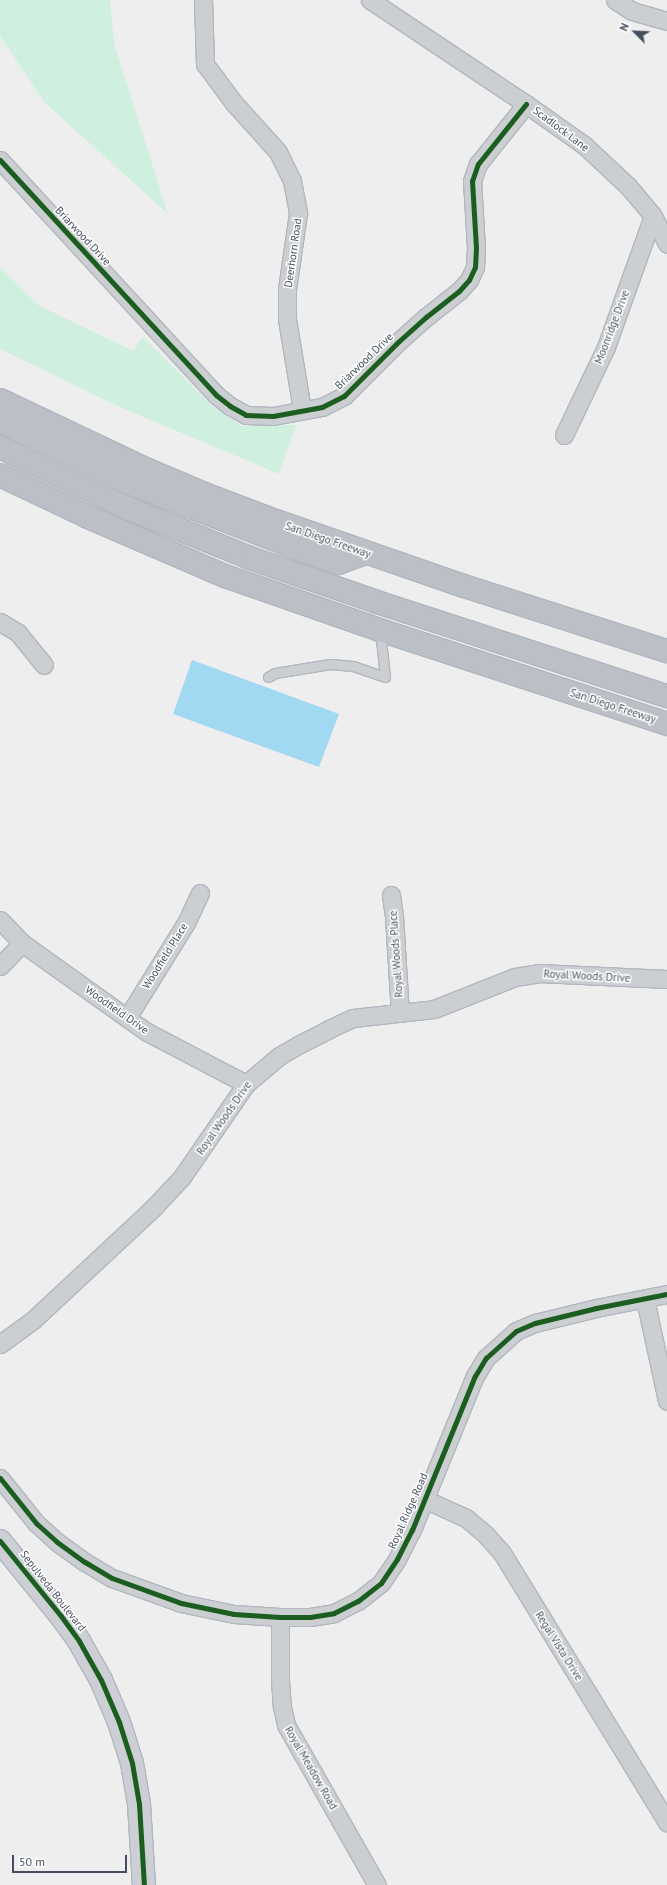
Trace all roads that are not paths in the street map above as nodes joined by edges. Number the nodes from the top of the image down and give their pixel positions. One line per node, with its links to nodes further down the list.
1 (370, 0): 5 (street, Scadlock Lane)
2 (614, 0): 4 (street)
3 (202, 2): 10 (street, Deerhorn Road)
4 (667, 21)
5 (526, 104): 7 (street, Scadlock Lane); 10 (street, Briarwood Drive)
6 (0, 160): 10 (street, Briarwood Drive)
7 (652, 216): 8 (street, Scadlock Lane); 12 (street, Moonridge Drive)
8 (667, 244)
9 (0, 400): 17 (highway, San Diego Freeway)
10 (302, 410)
11 (0, 421): 17 (highway)
12 (564, 435)
13 (0, 447): 23 (highway)
14 (0, 475): 16 (highway, San Diego Freeway)
15 (0, 479): 16 (highway)
16 (20, 485): 19 (highway, San Diego Freeway)
17 (365, 553): 20 (highway, San Diego Freeway)
18 (0, 622): 21 (street)
19 (380, 630): 22 (lane); 24 (highway, San Diego Freeway)
20 (667, 651)
21 (44, 665)
22 (268, 677)
23 (667, 696)
24 (667, 724)
25 (200, 893): 32 (street, Woodfield Place)
26 (391, 895): 31 (street, Royal Woods Place)
27 (0, 920): 28 (street, Woodfield Drive)
28 (22, 943): 29 (street); 32 (street, Woodfield Drive)
29 (0, 966)
30 (667, 979): 31 (street, Royal Woods Drive)
31 (400, 1013): 33 (street, Royal Woods Drive)
32 (127, 1018): 33 (street, Woodfield Drive)
33 (246, 1084): 36 (street, Royal Woods Drive)
34 (667, 1294): 35 (street, Royal Ridge Road)
35 (645, 1299): 37 (street); 39 (street, Royal Ridge Road)
36 (0, 1344)
37 (667, 1401)
38 (0, 1478): 41 (street, Royal Ridge Road)
39 (424, 1499): 41 (street, Royal Ridge Road); 42 (street, Regal Vista Drive)
40 (0, 1541): 43 (main road, Sepulveda Boulevard)
41 (280, 1617): 44 (street, Royal Meadow Road)
42 (667, 1822)
43 (144, 1885)
44 (377, 1885)

